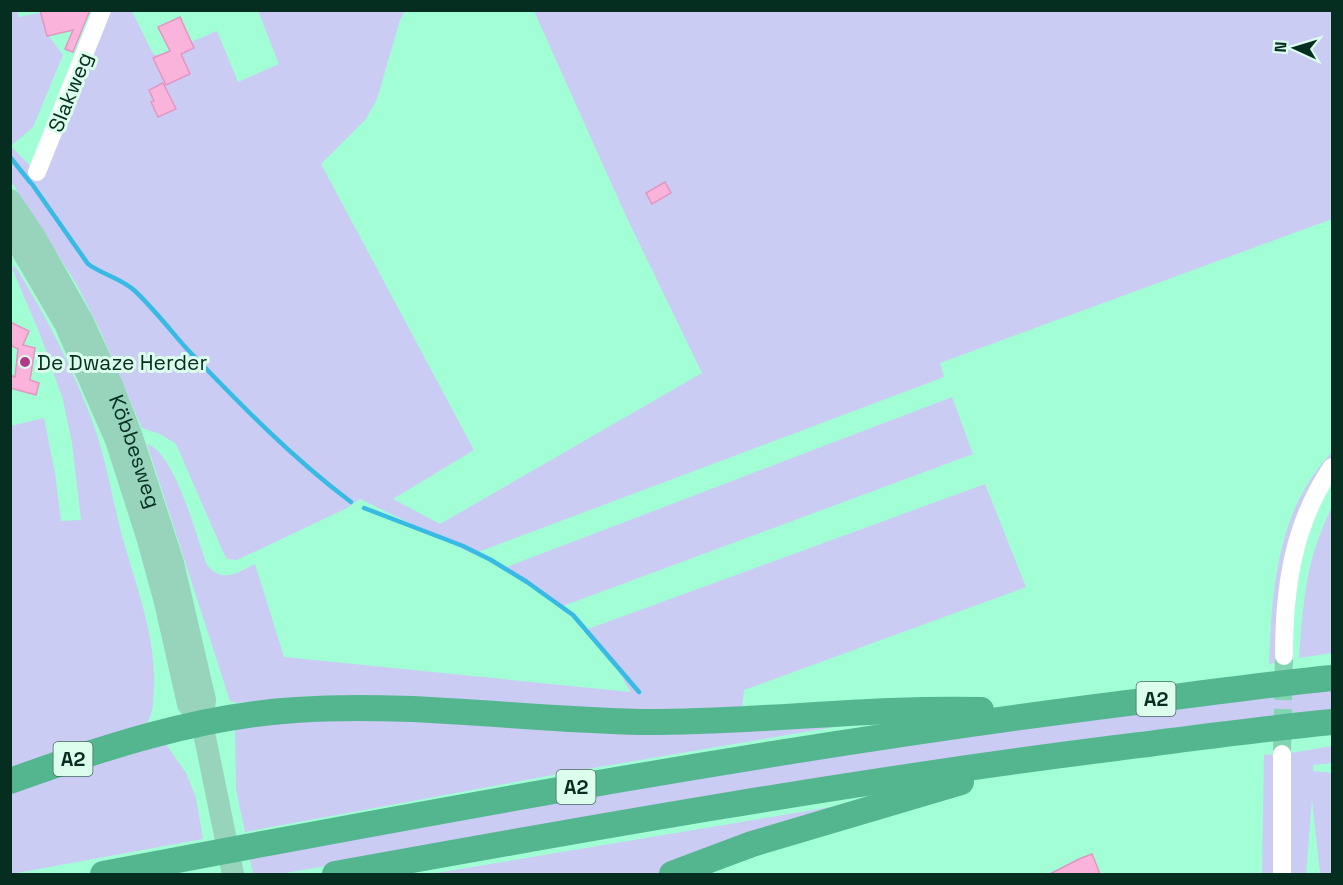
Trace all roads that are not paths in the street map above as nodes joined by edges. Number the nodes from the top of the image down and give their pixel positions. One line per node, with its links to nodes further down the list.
1 (102, 10): 2 (street, Slakweg)
2 (37, 172)
3 (10, 200): 4 (main road, Köbbesweg)
4 (20, 244): 9 (main road, Köbbesweg)
5 (1332, 467): 6 (street)
6 (1284, 656)
7 (1324, 679): 8 (highway, A2)
8 (1052, 712): 9 (highway, A2); 14 (highway, A2)
9 (202, 723): 13 (highway, A2); 15 (main road, Köbbesweg)
10 (1325, 723): 12 (highway, A2)
11 (1282, 754): 18 (street)
12 (1051, 756): 16 (highway, A2); 17 (highway, A2)
13 (10, 781)
14 (103, 874)
15 (233, 874)
16 (335, 874)
17 (672, 874)
18 (1282, 874)

